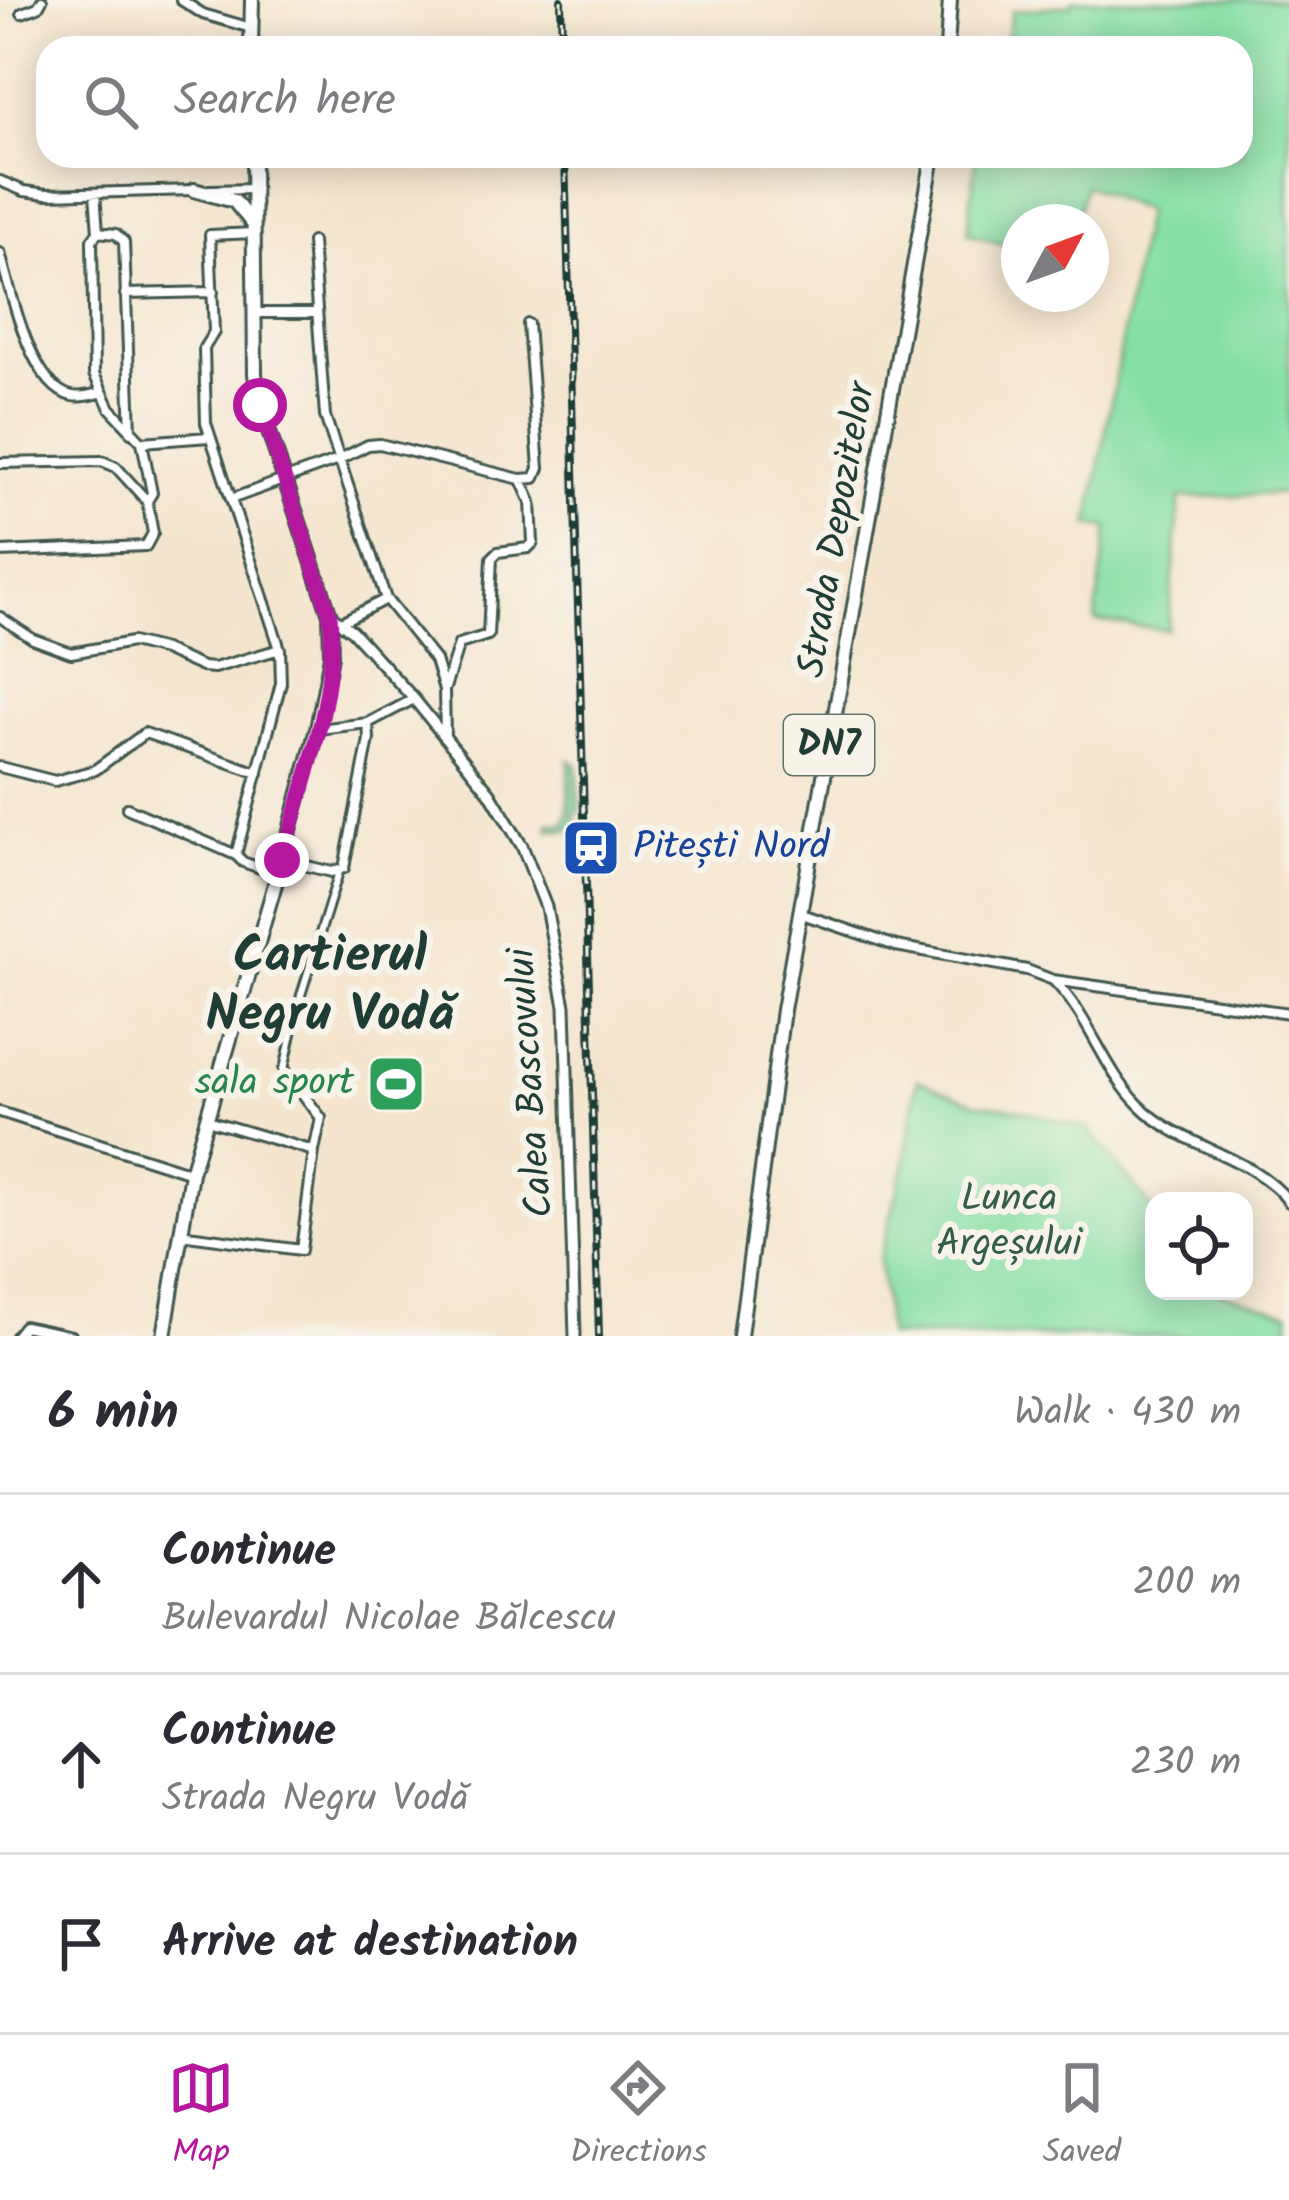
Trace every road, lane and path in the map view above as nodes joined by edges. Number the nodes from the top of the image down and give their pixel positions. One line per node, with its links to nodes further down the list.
1 (42, 0): 5 (street)
2 (182, 0): 6 (street)
3 (252, 0): 6 (main road)
4 (950, 0): 8 (main road)
5 (22, 13)
6 (252, 28): 7 (main road)
7 (252, 36)
8 (947, 36)
9 (253, 168): 13 (main road)
10 (931, 168): 54 (main road, Strada Depozitelor / DN7)
11 (0, 181): 14 (street)
12 (194, 190): 13 (street); 14 (street); 15 (main road)
13 (253, 190): 15 (main road)
14 (95, 193): 16 (street)
15 (254, 230): 19 (street); 23 (main road)
16 (98, 232): 22 (street); 26 (street)
17 (313, 242): 24 (street)
18 (0, 253): 20 (street)
19 (213, 292): 22 (street); 28 (street)
20 (12, 293): 21 (street); 26 (street)
21 (0, 294)
22 (125, 294): 27 (street)
23 (255, 313): 24 (street); 33 (main road)
24 (316, 313): 30 (street)
25 (529, 324): 32 (street)
26 (100, 393): 27 (street)
27 (131, 433): 29 (street)
28 (209, 437): 29 (street); 34 (street)
29 (142, 442): 35 (street)
30 (338, 460): 32 (street); 33 (street); 37 (street)
31 (0, 463): 35 (street)
32 (520, 479): 43 (street)
33 (284, 481): 34 (street); 39 (main road)
34 (231, 499): 42 (street)
35 (147, 501): 36 (street)
36 (0, 552)
37 (386, 599): 39 (street); 43 (street)
38 (0, 617): 42 (street)
39 (336, 619): 40 (street, Calea Bascovului); 41 (main road)
40 (352, 631): 41 (street); 44 (street, Calea Bascovului)
41 (331, 643): 46 (main road)
42 (280, 649): 49 (street)
43 (444, 690): 47 (street)
44 (414, 699): 45 (street); 47 (street, Calea Bascovului)
45 (368, 723): 46 (street); 53 (street)
46 (317, 729): 52 (main road)
47 (445, 736): 67 (street, Calea Bascovului)
48 (0, 767): 49 (street)
49 (258, 773): 51 (street)
50 (127, 808): 51 (street)
51 (236, 855): 52 (street)
52 (280, 867): 53 (street); 59 (main road)
53 (339, 872): 57 (street)
54 (799, 913): 55 (street); 68 (main road, Strada Depozitelor / DN7)
55 (1053, 980): 56 (street); 62 (street)
56 (1289, 1013)
57 (284, 1069): 60 (street)
58 (0, 1112): 61 (street)
59 (206, 1119): 60 (street); 61 (main road)
60 (314, 1151): 63 (street)
61 (191, 1173): 63 (main road)
62 (1289, 1202)
63 (178, 1234): 66 (main road)
64 (16, 1336): 65 (street)
65 (72, 1336)
66 (164, 1336)
67 (574, 1336)
68 (740, 1336)

